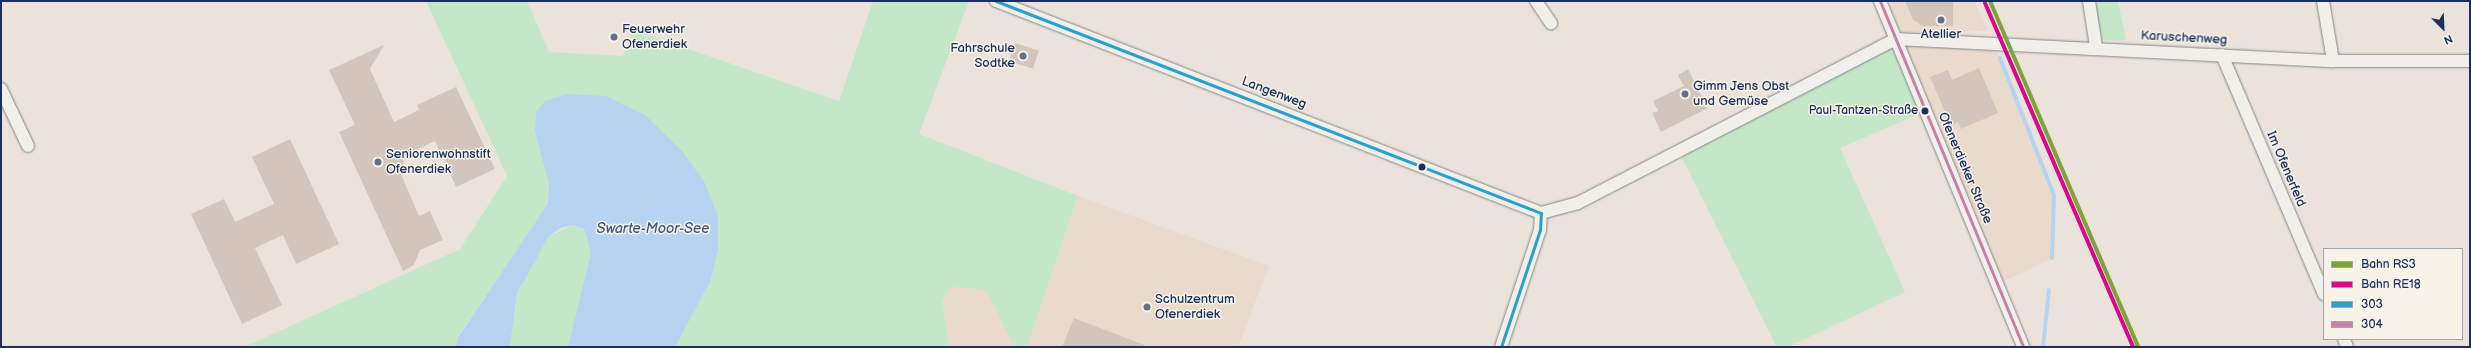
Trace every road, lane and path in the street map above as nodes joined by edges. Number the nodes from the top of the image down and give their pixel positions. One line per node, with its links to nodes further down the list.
1 (996, 1): 14 (street, Langenweg)
2 (1536, 1): 6 (street)
3 (1880, 1): 7 (street, Ofenerdieker Straße)
4 (2089, 1): 8 (street)
5 (2323, 1): 10 (street)
6 (1551, 23)
7 (1896, 39): 8 (street, Karuschenweg); 14 (street); 17 (street, Ofenerdieker Straße)
8 (2096, 47): 9 (street, Karuschenweg)
9 (2222, 55): 10 (street, Karuschenweg); 15 (street, Im Ofenerfeld)
10 (2332, 60): 11 (street, Karuschenweg)
11 (2470, 62)
12 (1, 89): 13 (street)
13 (28, 146)
14 (1541, 214): 16 (street)
15 (2323, 292)
16 (1501, 347)
17 (2023, 347)

